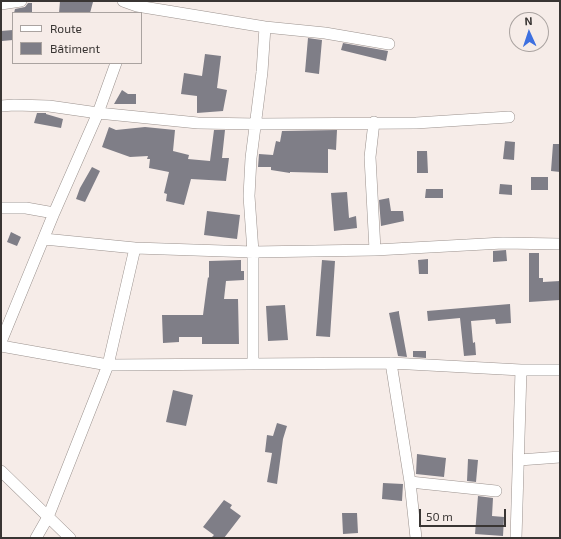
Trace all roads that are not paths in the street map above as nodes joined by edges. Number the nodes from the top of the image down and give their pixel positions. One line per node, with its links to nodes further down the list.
1 (20, 1): 3 (street)
2 (123, 1): 4 (street)
3 (1, 4)
4 (137, 7): 5 (street)
5 (265, 27): 6 (street); 12 (street)
6 (389, 44)
7 (116, 64): 9 (street)
8 (1, 106): 9 (street)
9 (98, 113): 12 (street); 14 (street)
10 (509, 117): 11 (street)
11 (374, 122): 12 (street); 18 (street)
12 (257, 124): 19 (street)
13 (1, 208): 14 (street)
14 (54, 213): 15 (street)
15 (44, 239): 17 (street); 20 (street)
16 (560, 244): 18 (street)
17 (135, 248): 19 (street); 24 (street)
18 (375, 250): 19 (street)
19 (252, 252): 23 (street)
20 (1, 342)
21 (1, 346): 24 (street)
22 (391, 363): 23 (street); 25 (street); 30 (street)
23 (253, 364): 24 (street)
24 (108, 365): 32 (street)
25 (522, 370): 26 (street); 28 (street)
26 (560, 370)
27 (560, 457): 28 (street)
28 (520, 460): 36 (street)
29 (1, 471): 32 (street)
30 (410, 482): 31 (street); 35 (street)
31 (496, 491)
32 (48, 517): 33 (street); 34 (street)
33 (36, 538)
34 (70, 538)
35 (416, 538)
36 (516, 538)

